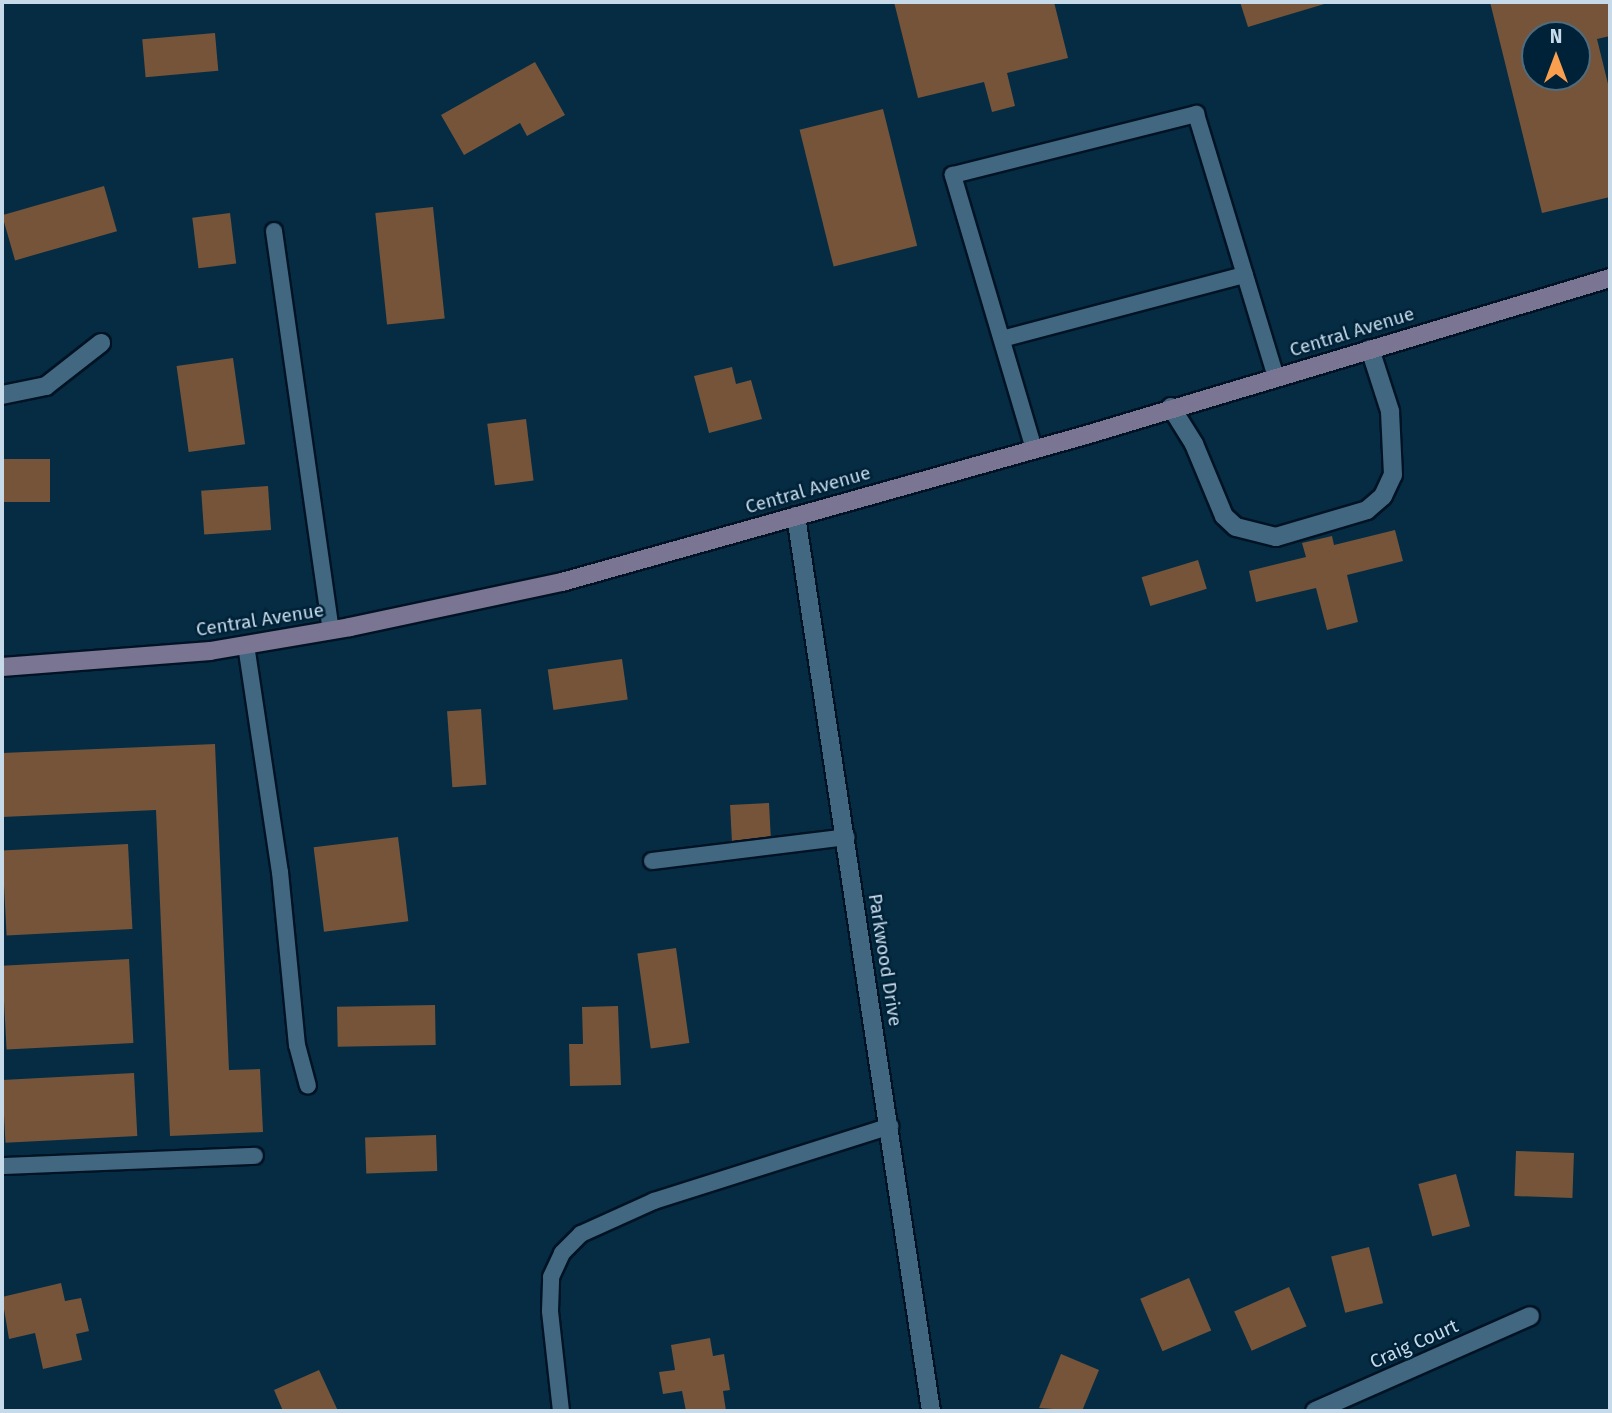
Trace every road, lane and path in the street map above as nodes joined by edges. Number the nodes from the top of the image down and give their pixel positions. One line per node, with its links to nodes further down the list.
1 (274, 231): 12 (lane)
2 (1245, 275): 4 (lane); 4 (lane); 7 (lane)
3 (1610, 278): 6 (street, Central Avenue)
4 (1002, 339): 10 (lane)
5 (101, 343): 8 (street)
6 (1370, 349): 7 (street, Central Avenue); 9 (street)
7 (1276, 377): 9 (street, Central Avenue)
8 (2, 394)
9 (1171, 407): 10 (street, Central Avenue)
10 (1034, 449): 11 (street, Central Avenue)
11 (796, 516): 12 (street, Central Avenue); 15 (street, Parkwood Drive)
12 (331, 631): 13 (street, Central Avenue)
13 (246, 645): 14 (street, Central Avenue); 17 (lane)
14 (2, 667)
15 (847, 837): 16 (lane); 18 (street, Parkwood Drive)
16 (652, 861)
17 (308, 1086)
18 (890, 1126): 22 (lane); 23 (street, Parkwood Drive)
19 (255, 1156): 20 (lane)
20 (2, 1166)
21 (1530, 1316): 24 (street, Craig Court)
22 (561, 1411)
23 (932, 1411)
24 (1315, 1411)

